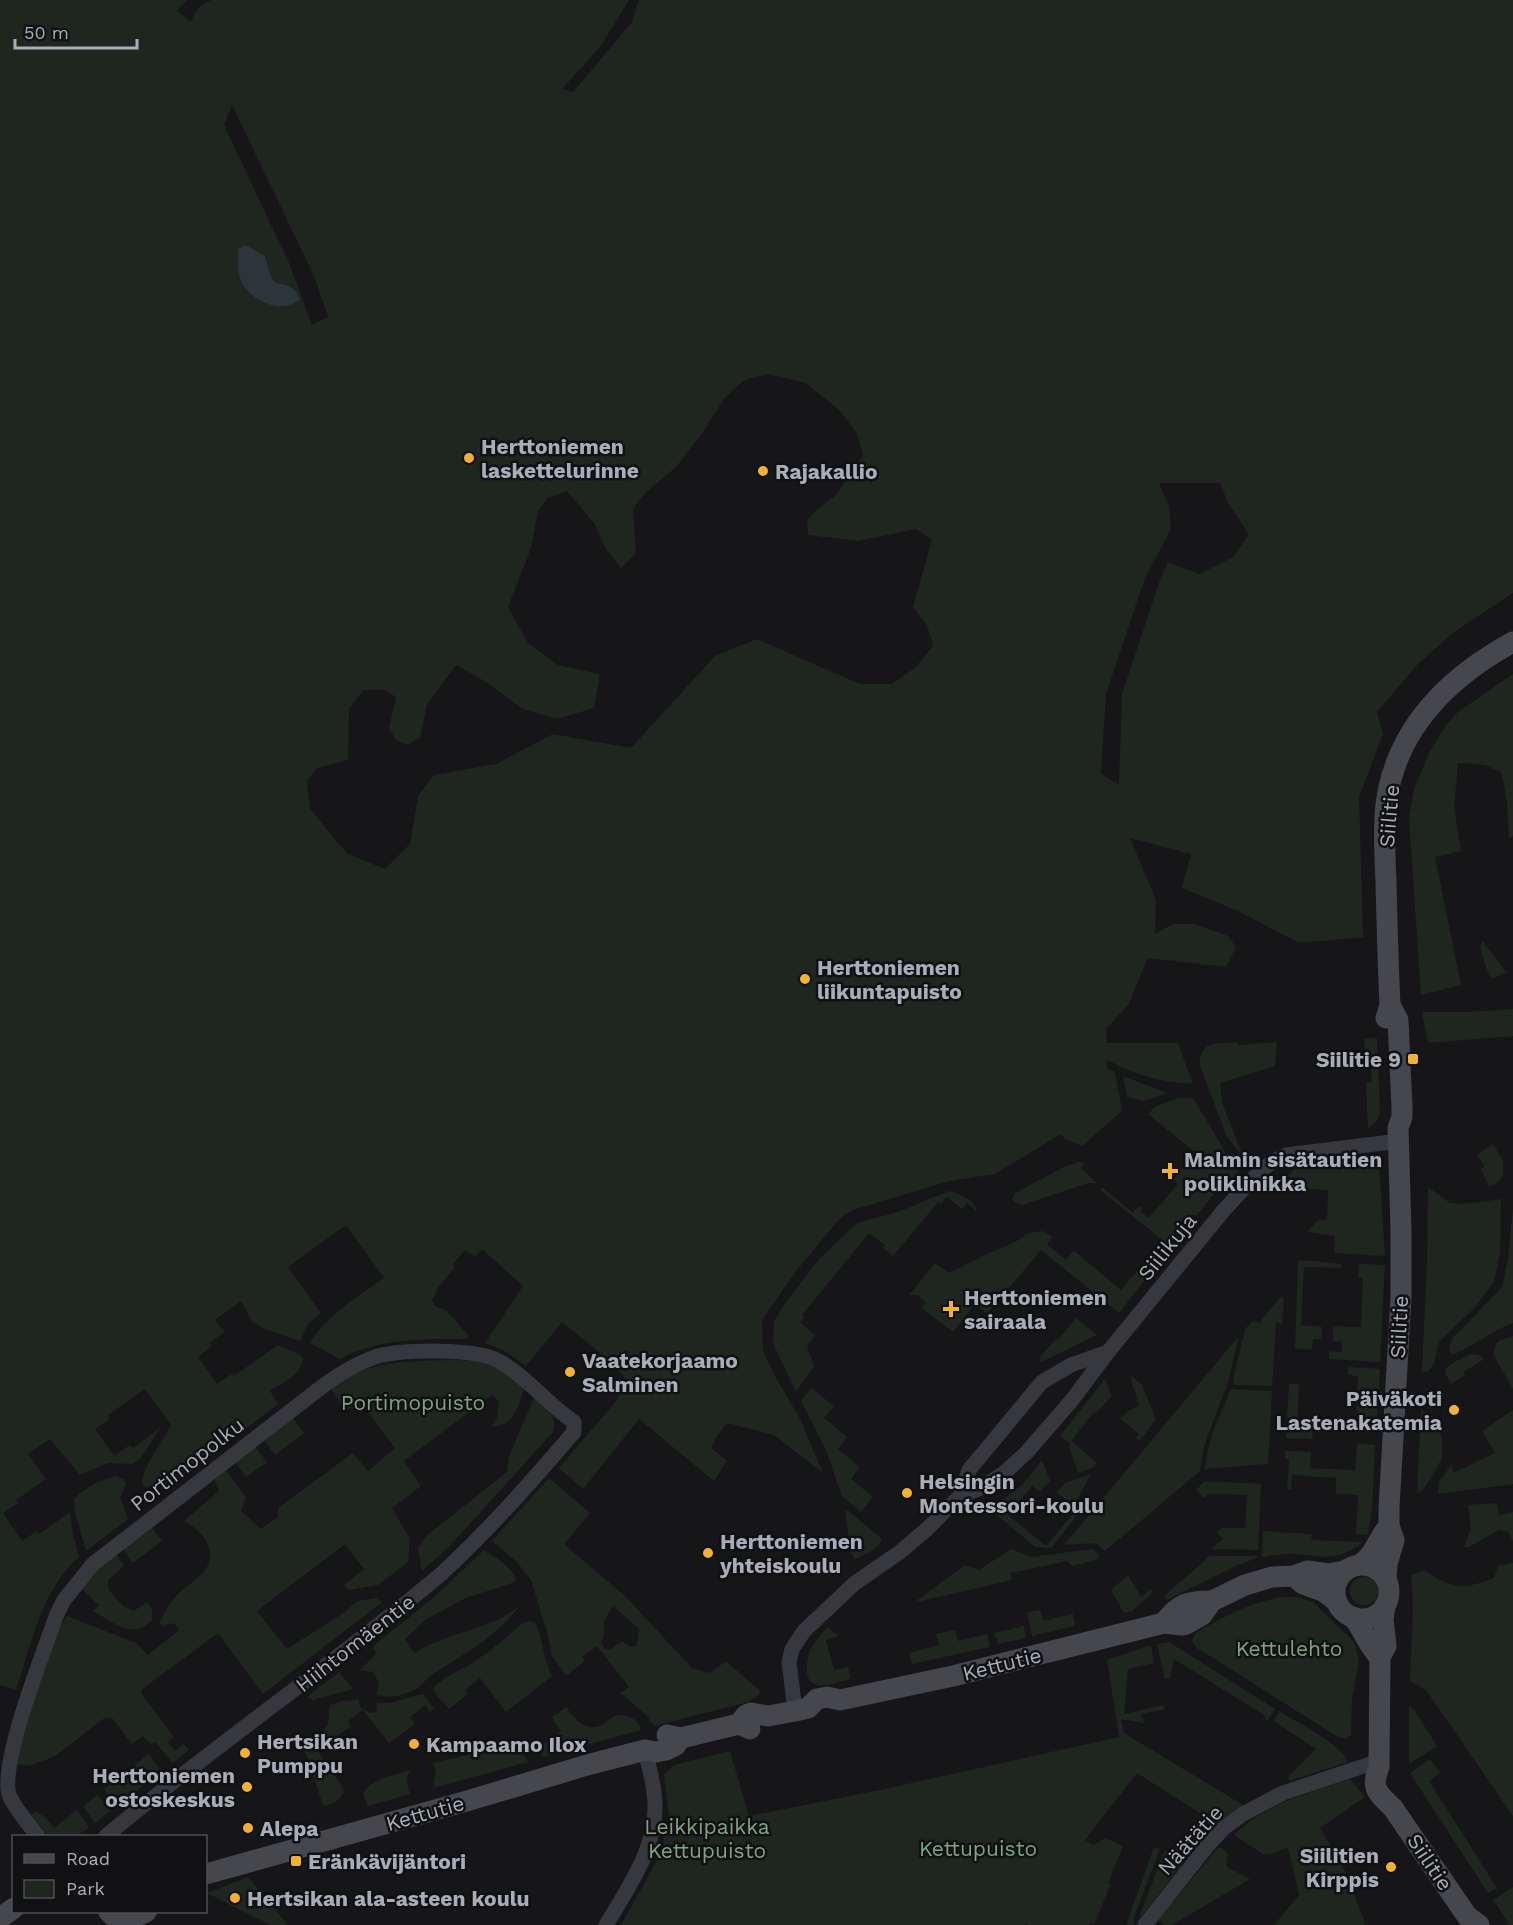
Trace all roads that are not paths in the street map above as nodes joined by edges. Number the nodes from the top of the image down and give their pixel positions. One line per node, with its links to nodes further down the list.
1 (1513, 642): 2 (street, Siilitie)
2 (1398, 1134): 3 (street, Siilikuja); 6 (street, Siilitie)
3 (1108, 1352): 5 (street, Siilikuja); 5 (street, Siilikuja)
4 (574, 1422): 17 (street, Portimopolku); 18 (street, Hiihtomäentie)
5 (960, 1496): 14 (street, Siilikuja)
6 (1389, 1526): 7 (street, Siilitie); 9 (street, Siilitie)
7 (1351, 1568): 8 (street, Kettutie); 9 (street); 10 (street)
8 (1294, 1576): 10 (street); 14 (street, Kettutie)
9 (1386, 1579): 11 (street)
10 (1336, 1601): 12 (street)
11 (1385, 1606): 12 (street); 13 (street, Siilitie)
12 (1353, 1617): 13 (street)
13 (1380, 1657): 16 (street, Siilitie)
14 (801, 1709): 15 (street, Kettutie)
15 (645, 1750): 19 (street, Kettutie); 23 (street)
16 (1379, 1764): 22 (street, Siilitie); 24 (street, Näätätie)
17 (37, 1835)
18 (107, 1835)
19 (207, 1874)
20 (142, 1913): 21 (street)
21 (118, 1919)
22 (1471, 1922)
23 (606, 1925)
24 (1145, 1925)

